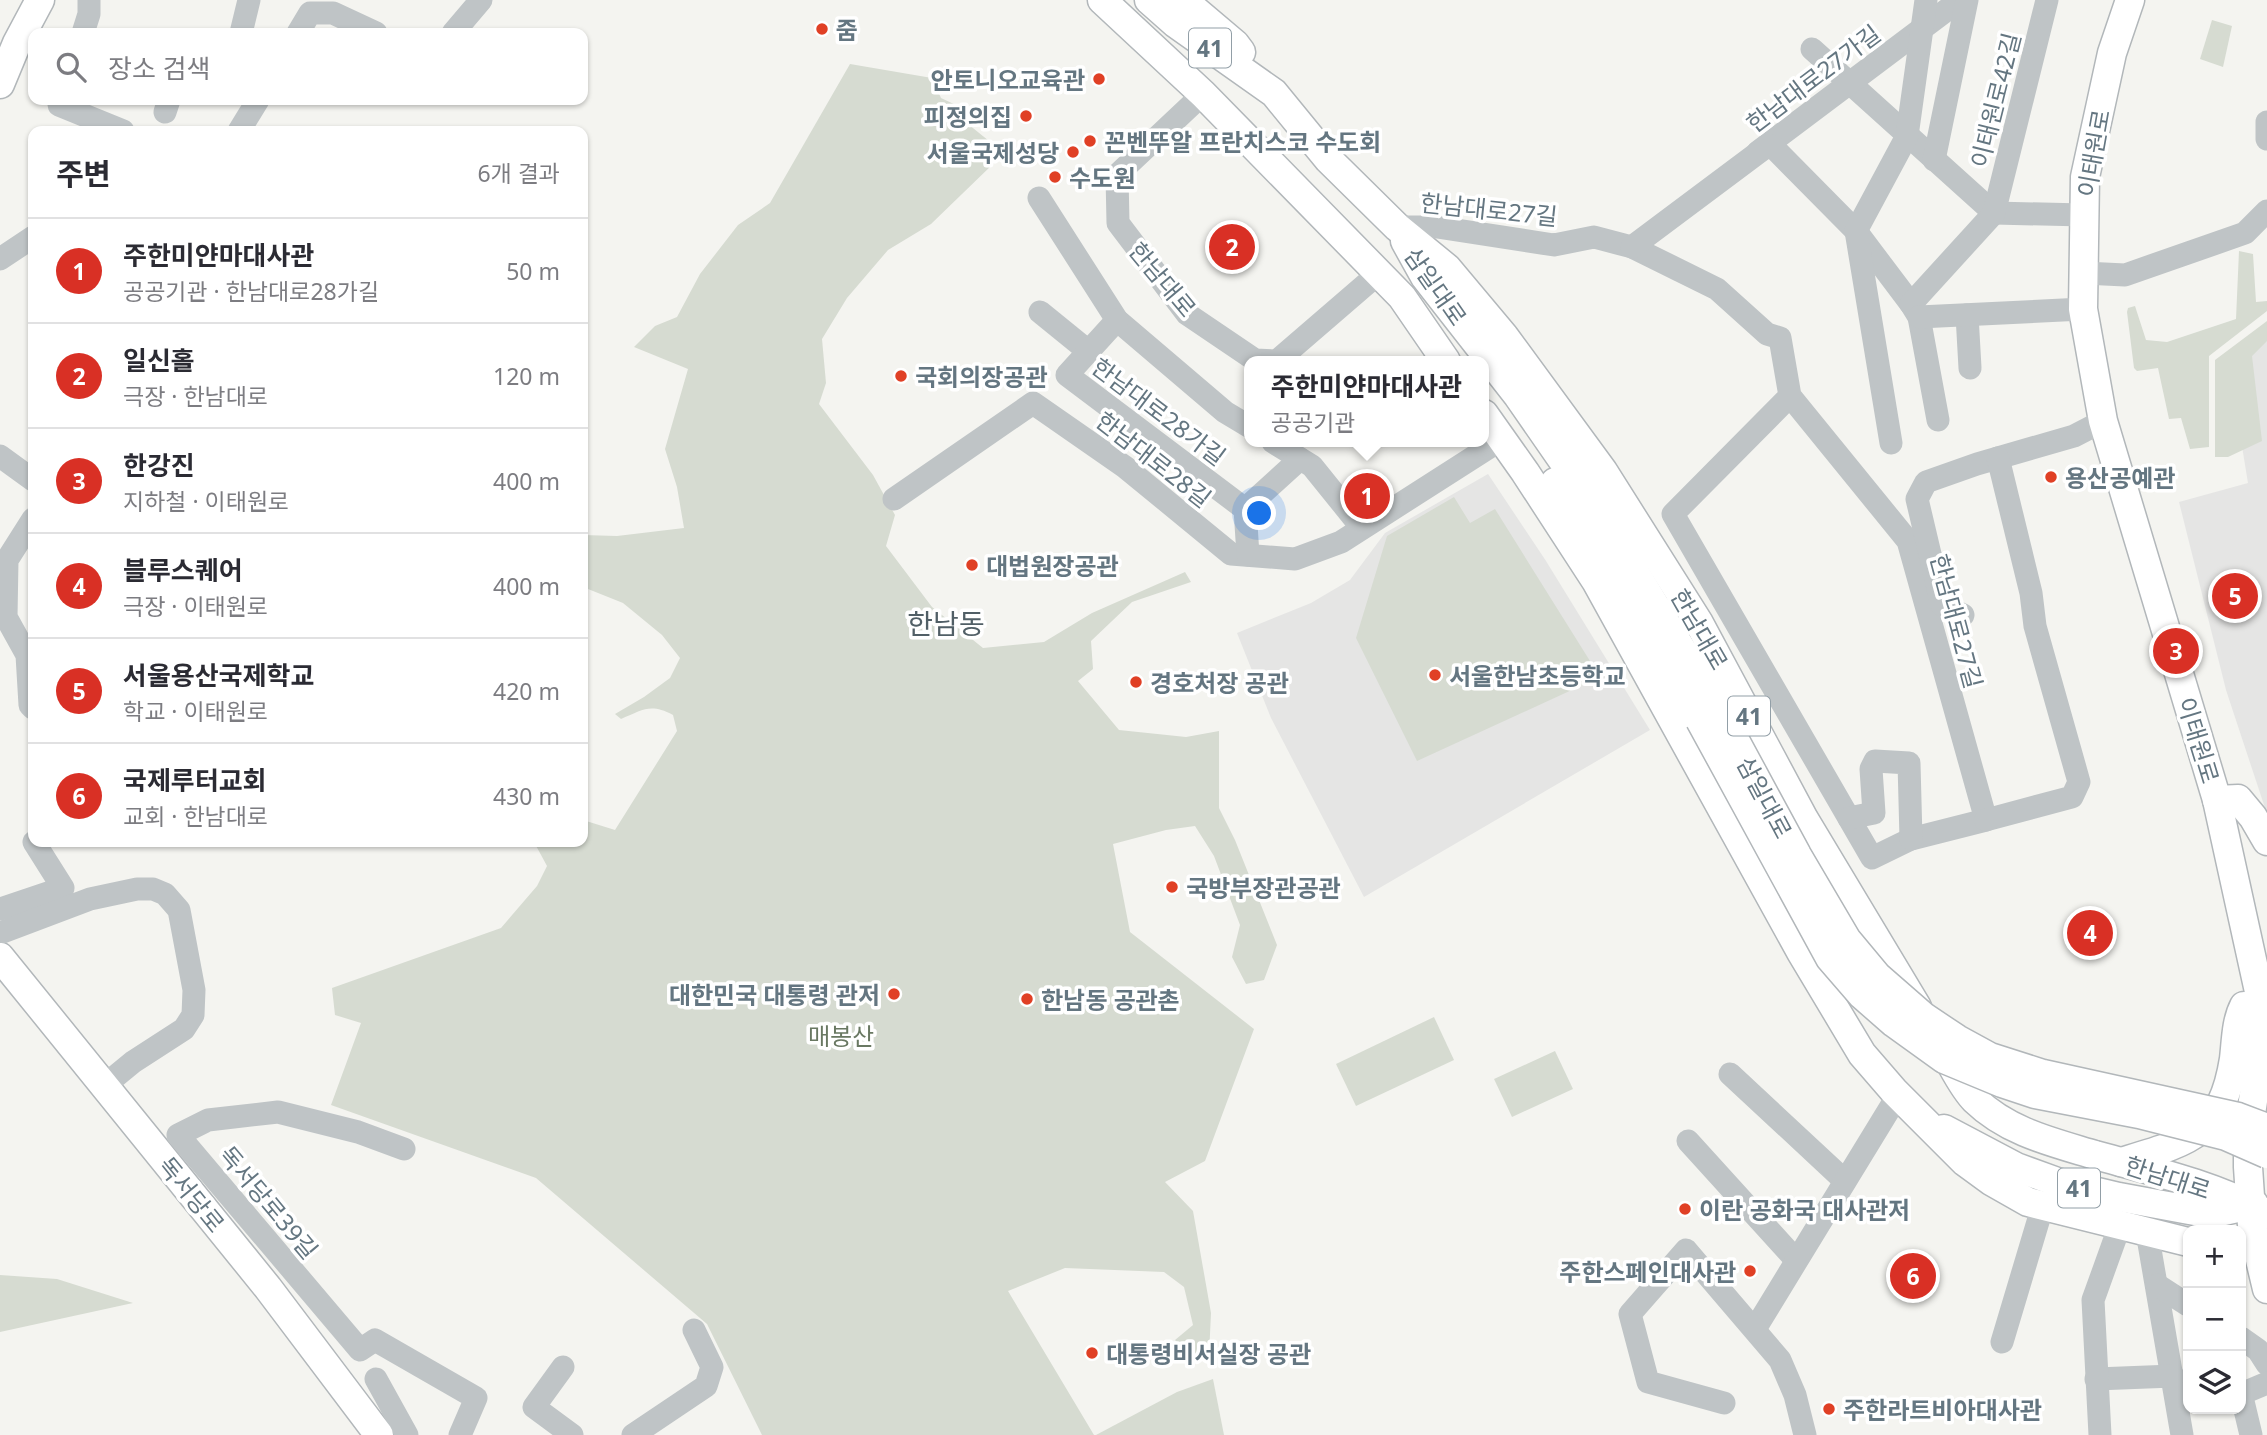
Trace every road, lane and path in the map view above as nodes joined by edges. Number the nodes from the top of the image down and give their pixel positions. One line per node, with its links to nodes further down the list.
1 (40, 0): 21 (main road)
2 (89, 0): 13 (street)
3 (249, 0): 14 (street)
4 (481, 0): 17 (street)
5 (1102, 0): 23 (main road, 41)
6 (1149, 0): 22 (main road, 한남대로 / 41)
7 (1183, 0): 22 (main road)
8 (1926, 0): 18 (street)
9 (1960, 0): 18 (street, 한남대로27가길)
10 (1967, 0): 31 (street)
11 (2047, 0): 35 (street, 이태원로42길)
12 (2130, 0): 36 (main road, 이태원로)
13 (85, 28)
14 (242, 28)
15 (301, 28): 16 (street)
16 (365, 28)
17 (457, 28)
18 (1922, 29): 20 (street, 한남대로27가길); 29 (street)
19 (1812, 49): 20 (street)
20 (1849, 83): 29 (street); 32 (street, 한남대로27가길)
21 (0, 84)
22 (1274, 93): 37 (main road, 한남대로 / 41)
23 (1203, 94): 44 (main road, 41); 52 (street, 한남대로)
24 (59, 105): 27 (street)
25 (252, 105): 28 (street)
26 (2267, 122): 30 (street)
27 (112, 126)
28 (242, 126)
29 (1907, 136): 31 (street); 38 (street)
30 (2267, 139)
31 (1934, 160): 35 (street)
32 (1698, 197): 38 (street, 한남대로27가길); 41 (street, 한남대로27가길)
33 (1039, 198): 50 (street, 한남대로28가길)
34 (2267, 211): 39 (street)
35 (1994, 213): 36 (street); 47 (street)
36 (2084, 215): 43 (main road, 이태원로)
37 (1397, 226): 41 (street, 한남대로27길); 56 (main road, 삼일대로); 100 (main road, 한남대로 / 41)
38 (1856, 231): 47 (street, 한남대로27가길); 66 (street)
39 (2256, 237): 43 (street)
40 (28, 240): 42 (street)
41 (1632, 247): 60 (street, 한남대로27길)
42 (0, 259)
43 (2084, 272): 46 (main road, 이태원로)
44 (1379, 274): 45 (main road, 41); 53 (street, 한남대로)
45 (1402, 297): 54 (main road, 41); 55 (main road, 삼일대로)
46 (2083, 309): 49 (street); 63 (main road, 이태원로)
47 (1915, 311): 49 (street); 62 (street, 한남대로27가길)
48 (1040, 312): 51 (street, 한남대로28가길)
49 (1967, 315): 58 (street)
50 (1117, 320): 51 (street, 한남대로28가길); 64 (street, 한남대로28가길)
51 (1088, 351): 73 (street, 한남대로28가길)
52 (1249, 356)
53 (1283, 356)
54 (1443, 356)
55 (1463, 356)
56 (1487, 356)
57 (1489, 359): 79 (main road, 삼일대로)
58 (1970, 368)
59 (1489, 389): 79 (main road, 삼일대로)
60 (1790, 396): 81 (street); 82 (street, 한남대로27길)
61 (1489, 421): 65 (main road, 한남대로 / 41)
62 (1938, 421)
63 (2103, 421): 69 (street); 80 (main road, 이태원로)
64 (1244, 423)
65 (1502, 439): 75 (street, 한남대로28길); 94 (main road, 한남대로 / 41)
66 (1891, 443)
67 (1281, 447): 70 (street)
68 (0, 456): 71 (street)
69 (1998, 458): 77 (street); 82 (street)
70 (1300, 459): 73 (street); 75 (street)
71 (28, 476)
72 (894, 499): 76 (street, 한남대로28길)
73 (1245, 509): 76 (street)
74 (28, 527): 78 (street)
75 (1362, 528): 76 (street, 한남대로28길)
76 (1248, 555)
77 (1963, 615)
78 (28, 680)
79 (1709, 714): 96 (main road, 삼일대로, bridge); 99 (main road, 삼일대로, bridge)
80 (2217, 800): 84 (main road); 89 (main road, 이태원로)
81 (1849, 818): 83 (street); 83 (street)
82 (1986, 820): 83 (street)
83 (1911, 839)
84 (2267, 841)
85 (38, 847): 86 (street)
86 (0, 909)
87 (0, 933): 92 (street)
88 (0, 957): 92 (main road, 독서당로)
89 (2262, 993): 90 (main road, 이태원로); 93 (main road, 이태원로); 100 (main road)
90 (2267, 1028)
91 (1730, 1074): 101 (street)
92 (105, 1085): 109 (main road, 독서당로)
93 (2261, 1092): 103 (main road, 이태원로)
94 (1898, 1095): 95 (main road, 한남대로 / 41); 101 (street)
95 (1919, 1117): 102 (main road, 한남대로 / 41); 103 (main road, 한남대로 / 41)
96 (2267, 1128)
97 (1688, 1141): 108 (street)
98 (404, 1149): 107 (street, 독서당로39길)
99 (2267, 1154)
100 (2121, 1162): 103 (main road, 한남대로 / 41)
101 (1845, 1181): 108 (street)
102 (2043, 1205): 104 (main road, 한남대로 / 41); 115 (street)
103 (2262, 1206): 110 (main road, 이태원로)
104 (2120, 1225): 105 (main road, 한남대로 / 41); 121 (street)
105 (2147, 1232): 106 (main road, 한남대로 / 41); 111 (street)
106 (2183, 1241)
107 (270, 1244): 109 (street); 129 (street, 독서당로39길)
108 (1796, 1261): 113 (street)
109 (248, 1263): 127 (main road, 독서당로)
110 (2260, 1280)
111 (2157, 1285): 112 (street); 119 (street)
112 (2183, 1302)
113 (1755, 1329): 124 (street); 132 (street)
114 (694, 1330): 131 (street)
115 (2003, 1342)
116 (2246, 1342): 117 (street)
117 (2267, 1364)
118 (563, 1367): 130 (street)
119 (2173, 1376): 121 (street); 125 (street)
120 (376, 1379): 128 (street)
121 (2096, 1379): 133 (street)
122 (2267, 1383): 123 (street)
123 (2246, 1392)
124 (1724, 1403)
125 (2182, 1404): 134 (street)
126 (2246, 1414): 135 (street)
127 (379, 1435)
128 (407, 1435)
129 (460, 1435)
130 (572, 1435)
131 (633, 1435)
132 (1805, 1435)
133 (2101, 1435)
134 (2182, 1435)
135 (2251, 1435)

